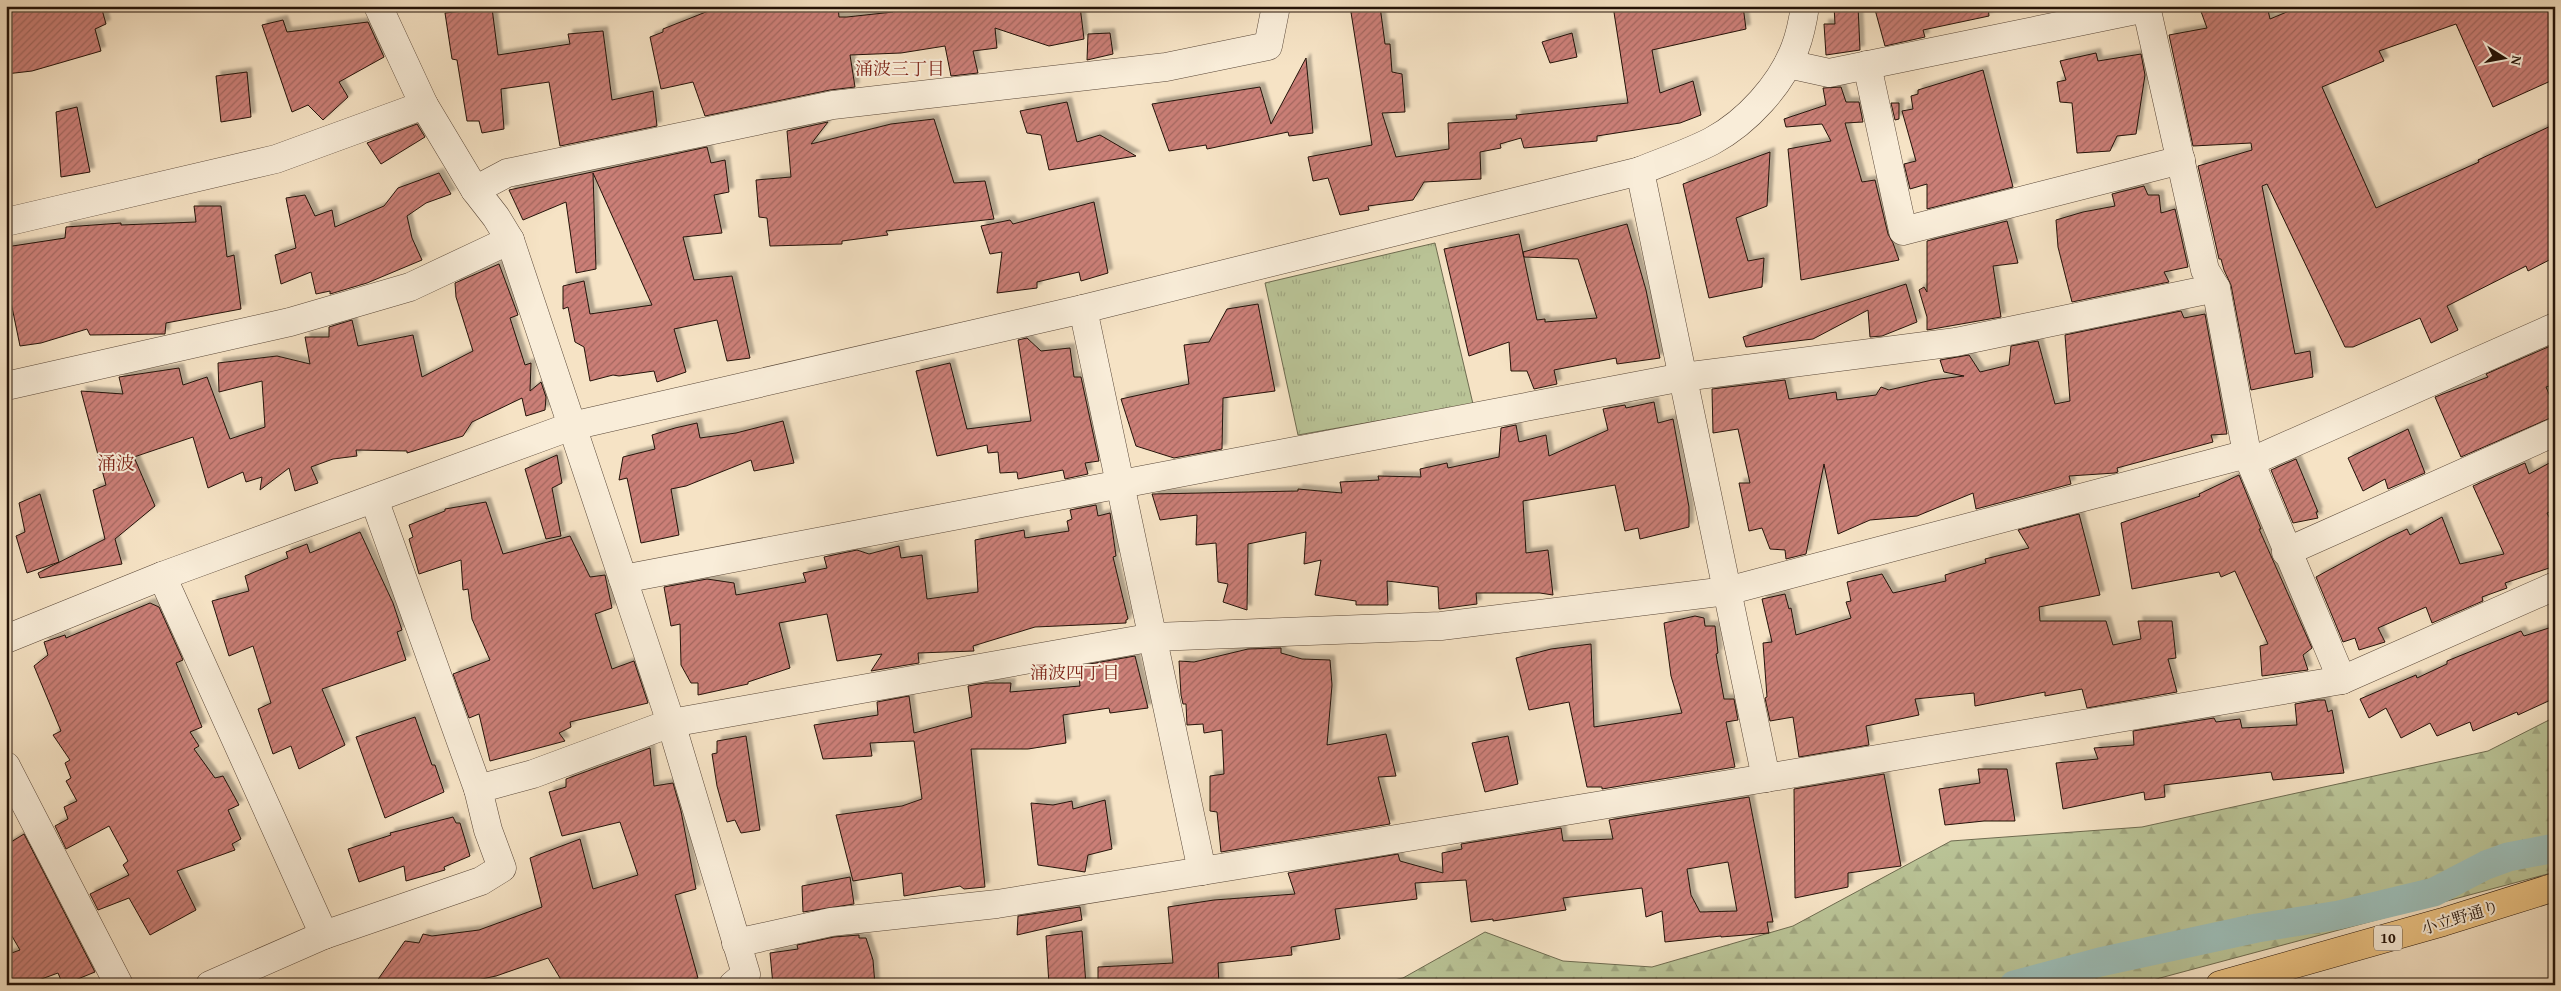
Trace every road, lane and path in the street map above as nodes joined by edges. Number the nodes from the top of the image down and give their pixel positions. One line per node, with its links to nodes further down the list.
1 (378, 6): 7 (street)
2 (1276, 6): 10 (street)
3 (1805, 6): 5 (street)
4 (2146, 7): 6 (street); 8 (street)
5 (1788, 64): 6 (street); 9 (street)
6 (1867, 65): 8 (street)
7 (424, 105): 10 (street); 11 (street)
8 (2181, 160): 13 (street)
9 (1640, 171): 14 (street); 16 (street)
10 (475, 190): 12 (street)
11 (6, 222)
12 (510, 240): 17 (street); 18 (street)
13 (2216, 288): 16 (street); 20 (street)
14 (1083, 309): 18 (street); 21 (street)
15 (2555, 327): 20 (street)
16 (1683, 377): 21 (street); 27 (street)
17 (6, 386)
18 (572, 426): 22 (street); 25 (street)
19 (2555, 432): 23 (street)
20 (2248, 458): 23 (street); 27 (street)
21 (1122, 484): 25 (street); 28 (street)
22 (374, 500): 24 (street); 34 (street)
23 (2286, 552): 30 (street)
24 (162, 576): 29 (street); 37 (street)
25 (623, 579): 31 (street)
26 (2555, 586): 30 (street)
27 (1727, 591): 28 (street); 33 (street)
28 (1154, 637): 31 (street); 35 (street)
29 (6, 639)
30 (2342, 680): 33 (street)
31 (671, 723): 34 (street); 38 (street)
32 (6, 766): 39 (street)
33 (1766, 778): 35 (street)
34 (478, 789): 37 (street)
35 (1202, 871): 38 (street)
36 (2555, 887): 42 (main road, 小立野通り / 10)
37 (324, 935): 40 (street)
38 (736, 943): 41 (street)
39 (119, 985)
40 (210, 985)
41 (733, 985)
42 (2220, 985)

